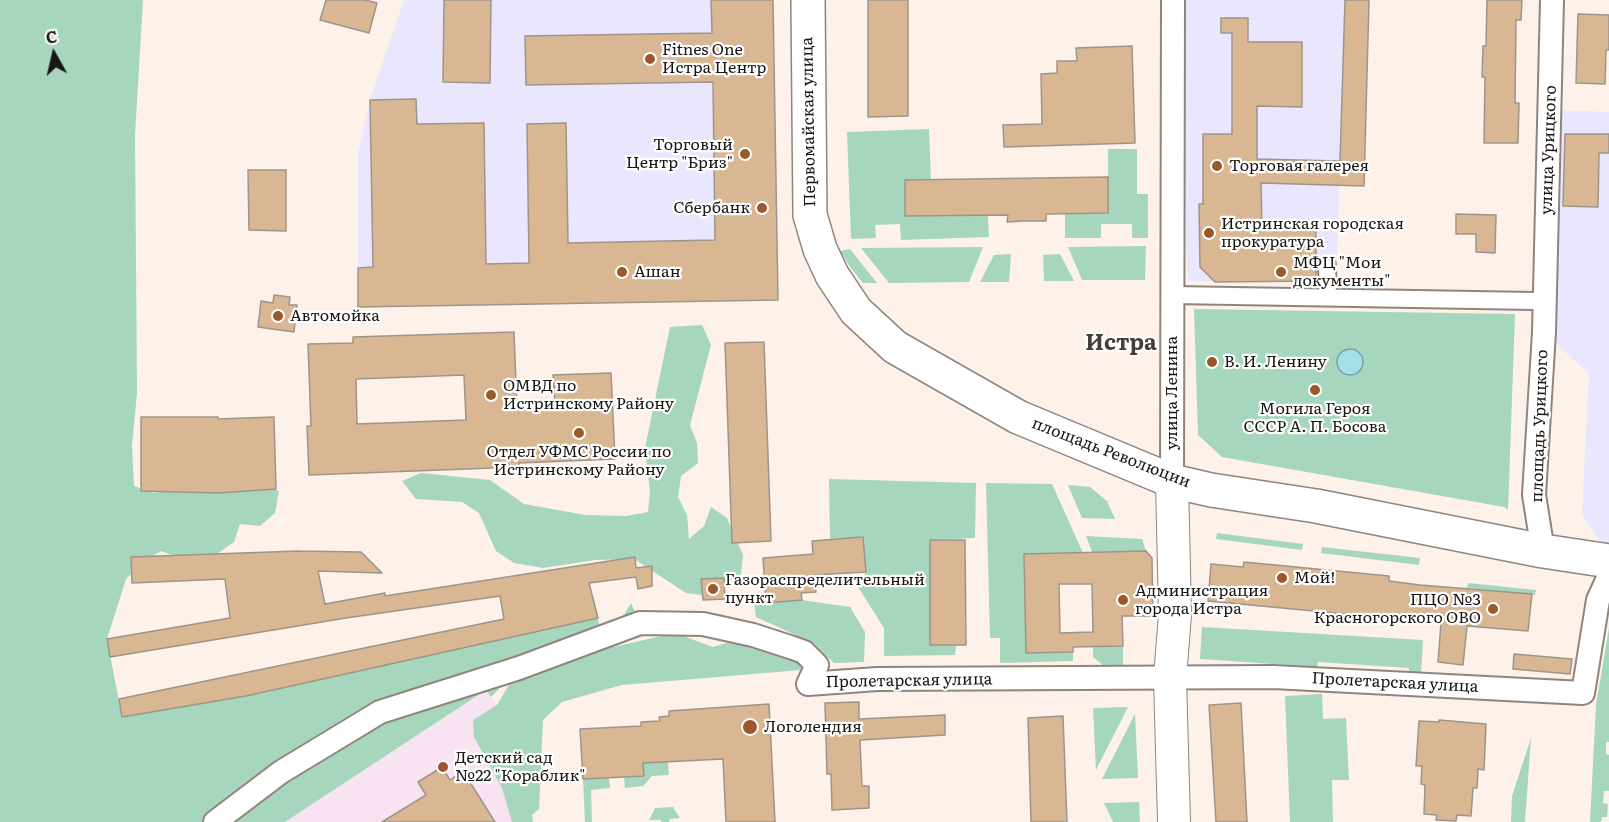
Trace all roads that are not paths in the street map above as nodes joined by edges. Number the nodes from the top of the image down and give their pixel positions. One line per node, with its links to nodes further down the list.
1 (808, 0): 5 (main road, Первомайская улица)
2 (1173, 0): 6 (street, улица Ленина)
3 (1552, 0): 8 (street, улица Урицкого)
4 (1327, 265): 7 (street)
5 (832, 276): 9 (main road, площадь Революции)
6 (1173, 295): 7 (street); 9 (street, улица Ленина)
7 (1328, 297): 8 (street)
8 (1540, 301): 10 (street, площадь Урицкого)
9 (1172, 481): 10 (main road, площадь Революции); 13 (main road, улица Ленина)
10 (1543, 551): 11 (main road, площадь Революции)
11 (1609, 561)
12 (1609, 576): 13 (street, Пролетарская улица)
13 (1170, 678): 14 (street, Пролетарская улица); 15 (main road, улица Ленина)
14 (215, 822)
15 (1174, 822)

